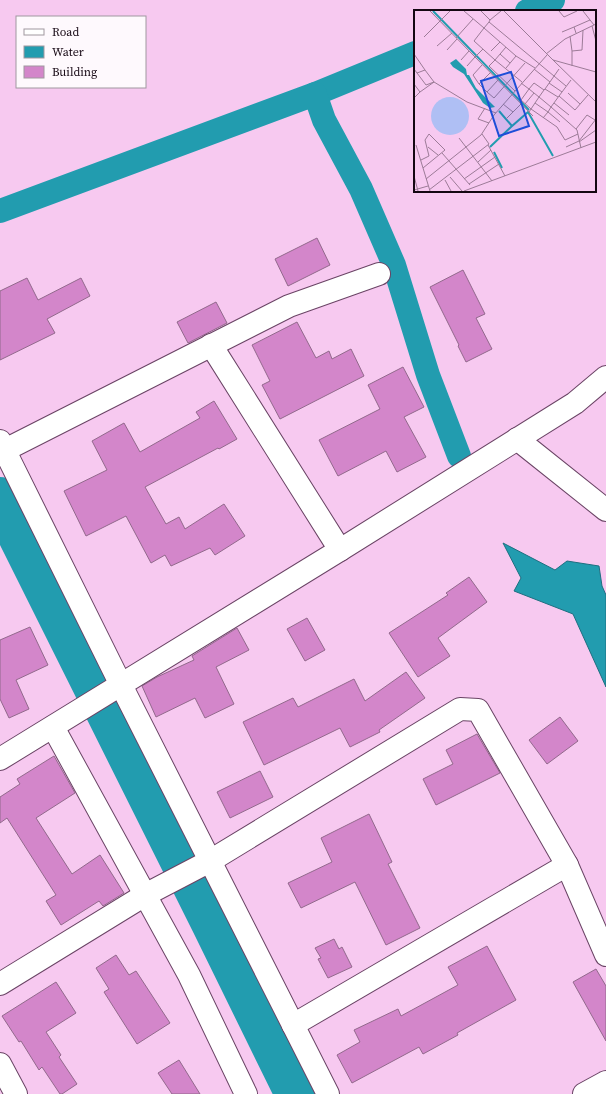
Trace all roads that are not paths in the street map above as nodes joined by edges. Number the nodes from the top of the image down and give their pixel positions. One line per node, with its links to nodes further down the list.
1 (379, 274): 2 (street)
2 (211, 346): 5 (street); 7 (street)
3 (606, 377): 4 (street)
4 (516, 439): 6 (street); 7 (street)
5 (2, 445): 8 (street)
6 (606, 510)
7 (340, 550): 8 (street)
8 (121, 685): 9 (street); 11 (street)
9 (53, 727): 10 (street); 13 (street)
10 (0, 759)
11 (210, 861): 12 (street); 13 (street); 16 (street)
12 (566, 865): 14 (street); 16 (street)
13 (145, 895): 15 (street); 20 (street)
14 (606, 955)
15 (0, 984)
16 (293, 1024): 21 (street)
17 (0, 1064): 19 (street)
18 (606, 1082): 22 (street)
19 (16, 1094)
20 (246, 1094)
21 (328, 1094)
22 (584, 1094)

